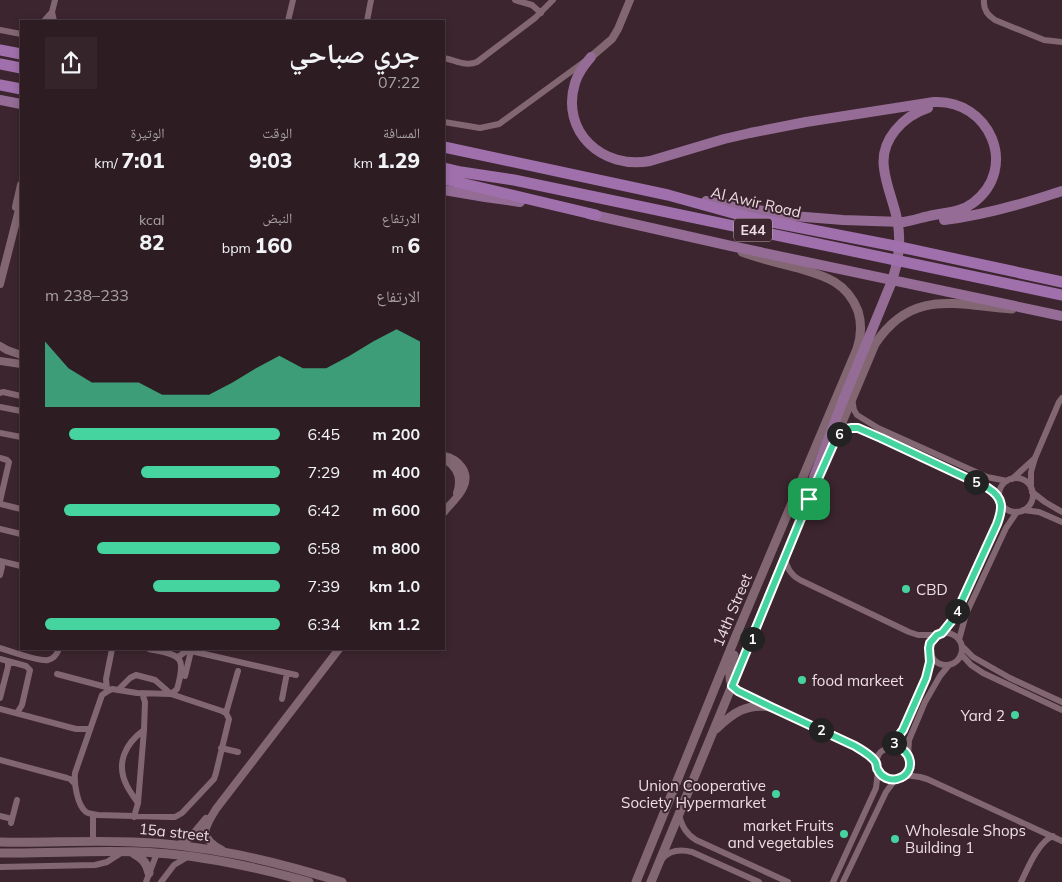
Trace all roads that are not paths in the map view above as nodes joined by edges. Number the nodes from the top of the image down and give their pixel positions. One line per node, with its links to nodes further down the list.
1 (55, 0): 8 (street)
2 (293, 0): 12 (street)
3 (515, 0): 9 (street)
4 (552, 0): 9 (street)
5 (630, 0): 19 (street)
6 (984, 0): 16 (street)
7 (370, 3): 13 (street)
8 (52, 12): 10 (street); 11 (street)
9 (540, 13): 20 (street)
10 (45, 20)
11 (54, 20)
12 (288, 20)
13 (365, 20)
14 (0, 30): 15 (street)
15 (20, 33)
16 (1062, 42)
17 (0, 50): 18 (highway)
18 (20, 54)
19 (591, 57): 27 (main road); 28 (street)
20 (446, 59)
21 (0, 64): 22 (highway)
22 (20, 68)
23 (0, 85): 24 (highway)
24 (20, 89)
25 (0, 100): 26 (main road)
26 (20, 104)
27 (970, 112): 40 (main road); 69 (main road)
28 (445, 122)
29 (445, 141): 31 (highway)
30 (445, 147): 31 (highway, Al Awir Road / E44)
31 (478, 153): 37 (highway, Al Awir Road / E44)
32 (445, 168): 45 (highway, Al Awir Road / E44)
33 (445, 179): 39 (highway)
34 (20, 189): 42 (street)
35 (445, 190): 39 (main road)
36 (1062, 191): 40 (main road)
37 (668, 195): 40 (main road); 43 (highway, Al Awir Road / E44)
38 (20, 206): 44 (street)
39 (596, 215): 41 (main road)
40 (904, 222)
41 (731, 246): 46 (main road); 84 (main road, 14th Street)
42 (0, 263)
43 (1062, 282)
44 (0, 284)
45 (1062, 294)
46 (1042, 311): 47 (main road); 55 (main road, 14th Street)
47 (1062, 316)
48 (0, 346): 49 (street)
49 (20, 355)
50 (0, 361): 51 (street)
51 (20, 364)
52 (0, 393): 53 (street)
53 (20, 396)
54 (1062, 398): 65 (street)
55 (852, 399): 60 (street); 61 (main road, 14th Street)
56 (0, 407): 57 (street)
57 (20, 412)
58 (865, 431): 60 (street); 61 (street); 71 (street)
59 (0, 433): 62 (street)
60 (895, 435): 67 (street)
61 (837, 436): 69 (main road, 14th Street)
62 (20, 438)
63 (0, 458): 66 (street)
64 (445, 458): 73 (street)
65 (1035, 458): 67 (street); 68 (street)
66 (3, 476): 70 (street)
67 (1010, 480): 68 (street); 71 (street)
68 (1031, 490): 74 (street); 75 (street)
69 (809, 499): 79 (main road, 14th Street)
70 (0, 502): 72 (street)
71 (1000, 502): 74 (street); 83 (street)
72 (20, 509)
73 (445, 511)
74 (1020, 511): 76 (street); 85 (street)
75 (1062, 512)
76 (1062, 522)
77 (0, 529): 78 (street)
78 (20, 534)
79 (785, 557): 83 (street); 103 (main road, 14th Street)
80 (0, 561): 81 (street); 82 (street)
81 (20, 566)
82 (0, 575)
83 (940, 634): 85 (street); 92 (street)
84 (735, 638): 103 (main road); 136 (main road, 14th Street)
85 (961, 643): 93 (street); 110 (street)
86 (0, 648): 87 (street)
87 (58, 650)
88 (112, 650): 104 (street)
89 (154, 650): 94 (street)
90 (338, 650): 131 (street)
91 (191, 651): 94 (street); 99 (street); 102 (street)
92 (930, 654): 97 (street); 119 (street)
93 (961, 654): 97 (street); 113 (street)
94 (178, 657): 107 (street)
95 (0, 659): 96 (street)
96 (8, 662): 108 (street); 115 (street)
97 (950, 665): 122 (street)
98 (238, 671): 114 (street)
99 (287, 673): 101 (street); 109 (street)
100 (57, 674): 104 (street)
101 (296, 675)
102 (185, 676)
103 (732, 686): 111 (street); 118 (main road, 14th Street)
104 (107, 689): 105 (street); 116 (street)
105 (118, 690): 106 (street); 107 (street)
106 (142, 693): 107 (street); 117 (street)
107 (171, 694): 114 (street)
108 (0, 698)
109 (282, 700)
110 (1062, 702)
111 (771, 707): 118 (main road); 124 (street)
112 (0, 709): 115 (street)
113 (1062, 710)
114 (226, 713): 120 (street)
115 (17, 714): 116 (street)
116 (90, 729): 128 (street)
117 (144, 730): 130 (street); 130 (street)
118 (714, 731): 133 (main road, 14th Street)
119 (891, 746): 122 (street); 124 (street)
120 (221, 748): 121 (street); 135 (street)
121 (238, 752)
122 (908, 755): 126 (street)
123 (0, 760): 128 (street)
124 (876, 763): 125 (street)
125 (878, 770): 127 (street); 161 (street)
126 (905, 775): 127 (street); 138 (street)
127 (895, 780): 162 (street)
128 (75, 784): 132 (street)
129 (17, 800): 134 (street)
130 (138, 802): 135 (street)
131 (216, 809): 143 (street); 144 (street)
132 (92, 814): 135 (street); 139 (street)
133 (679, 815): 137 (main road, 14th Street); 142 (street)
134 (0, 816)
135 (134, 817)
136 (658, 830): 137 (main road); 157 (main road, 14th Street)
137 (670, 836): 150 (main road, 14th Street)
138 (1053, 836): 140 (street); 163 (street)
139 (93, 840): 141 (main road, 15a street); 143 (main road, 15a street)
140 (1062, 841)
141 (0, 842)
142 (702, 844): 148 (street); 160 (street)
143 (179, 845): 144 (main road, 15a street)
144 (223, 851): 147 (main road); 156 (main road, 15a street)
145 (127, 852): 146 (main road, 15a street); 147 (main road, 15a street); 151 (street); 152 (main road)
146 (0, 853)
147 (157, 853): 149 (main road, 15a street); 152 (street)
148 (699, 855): 150 (street); 159 (street)
149 (188, 856): 154 (street); 155 (main road, 15a street)
150 (659, 862): 158 (main road, 14th Street)
151 (0, 867)
152 (149, 873): 153 (street)
153 (146, 882)
154 (161, 882)
155 (309, 882)
156 (342, 882)
157 (636, 882)
158 (651, 882)
159 (759, 882)
160 (788, 882)
161 (833, 882)
162 (843, 882)
163 (1021, 882)

